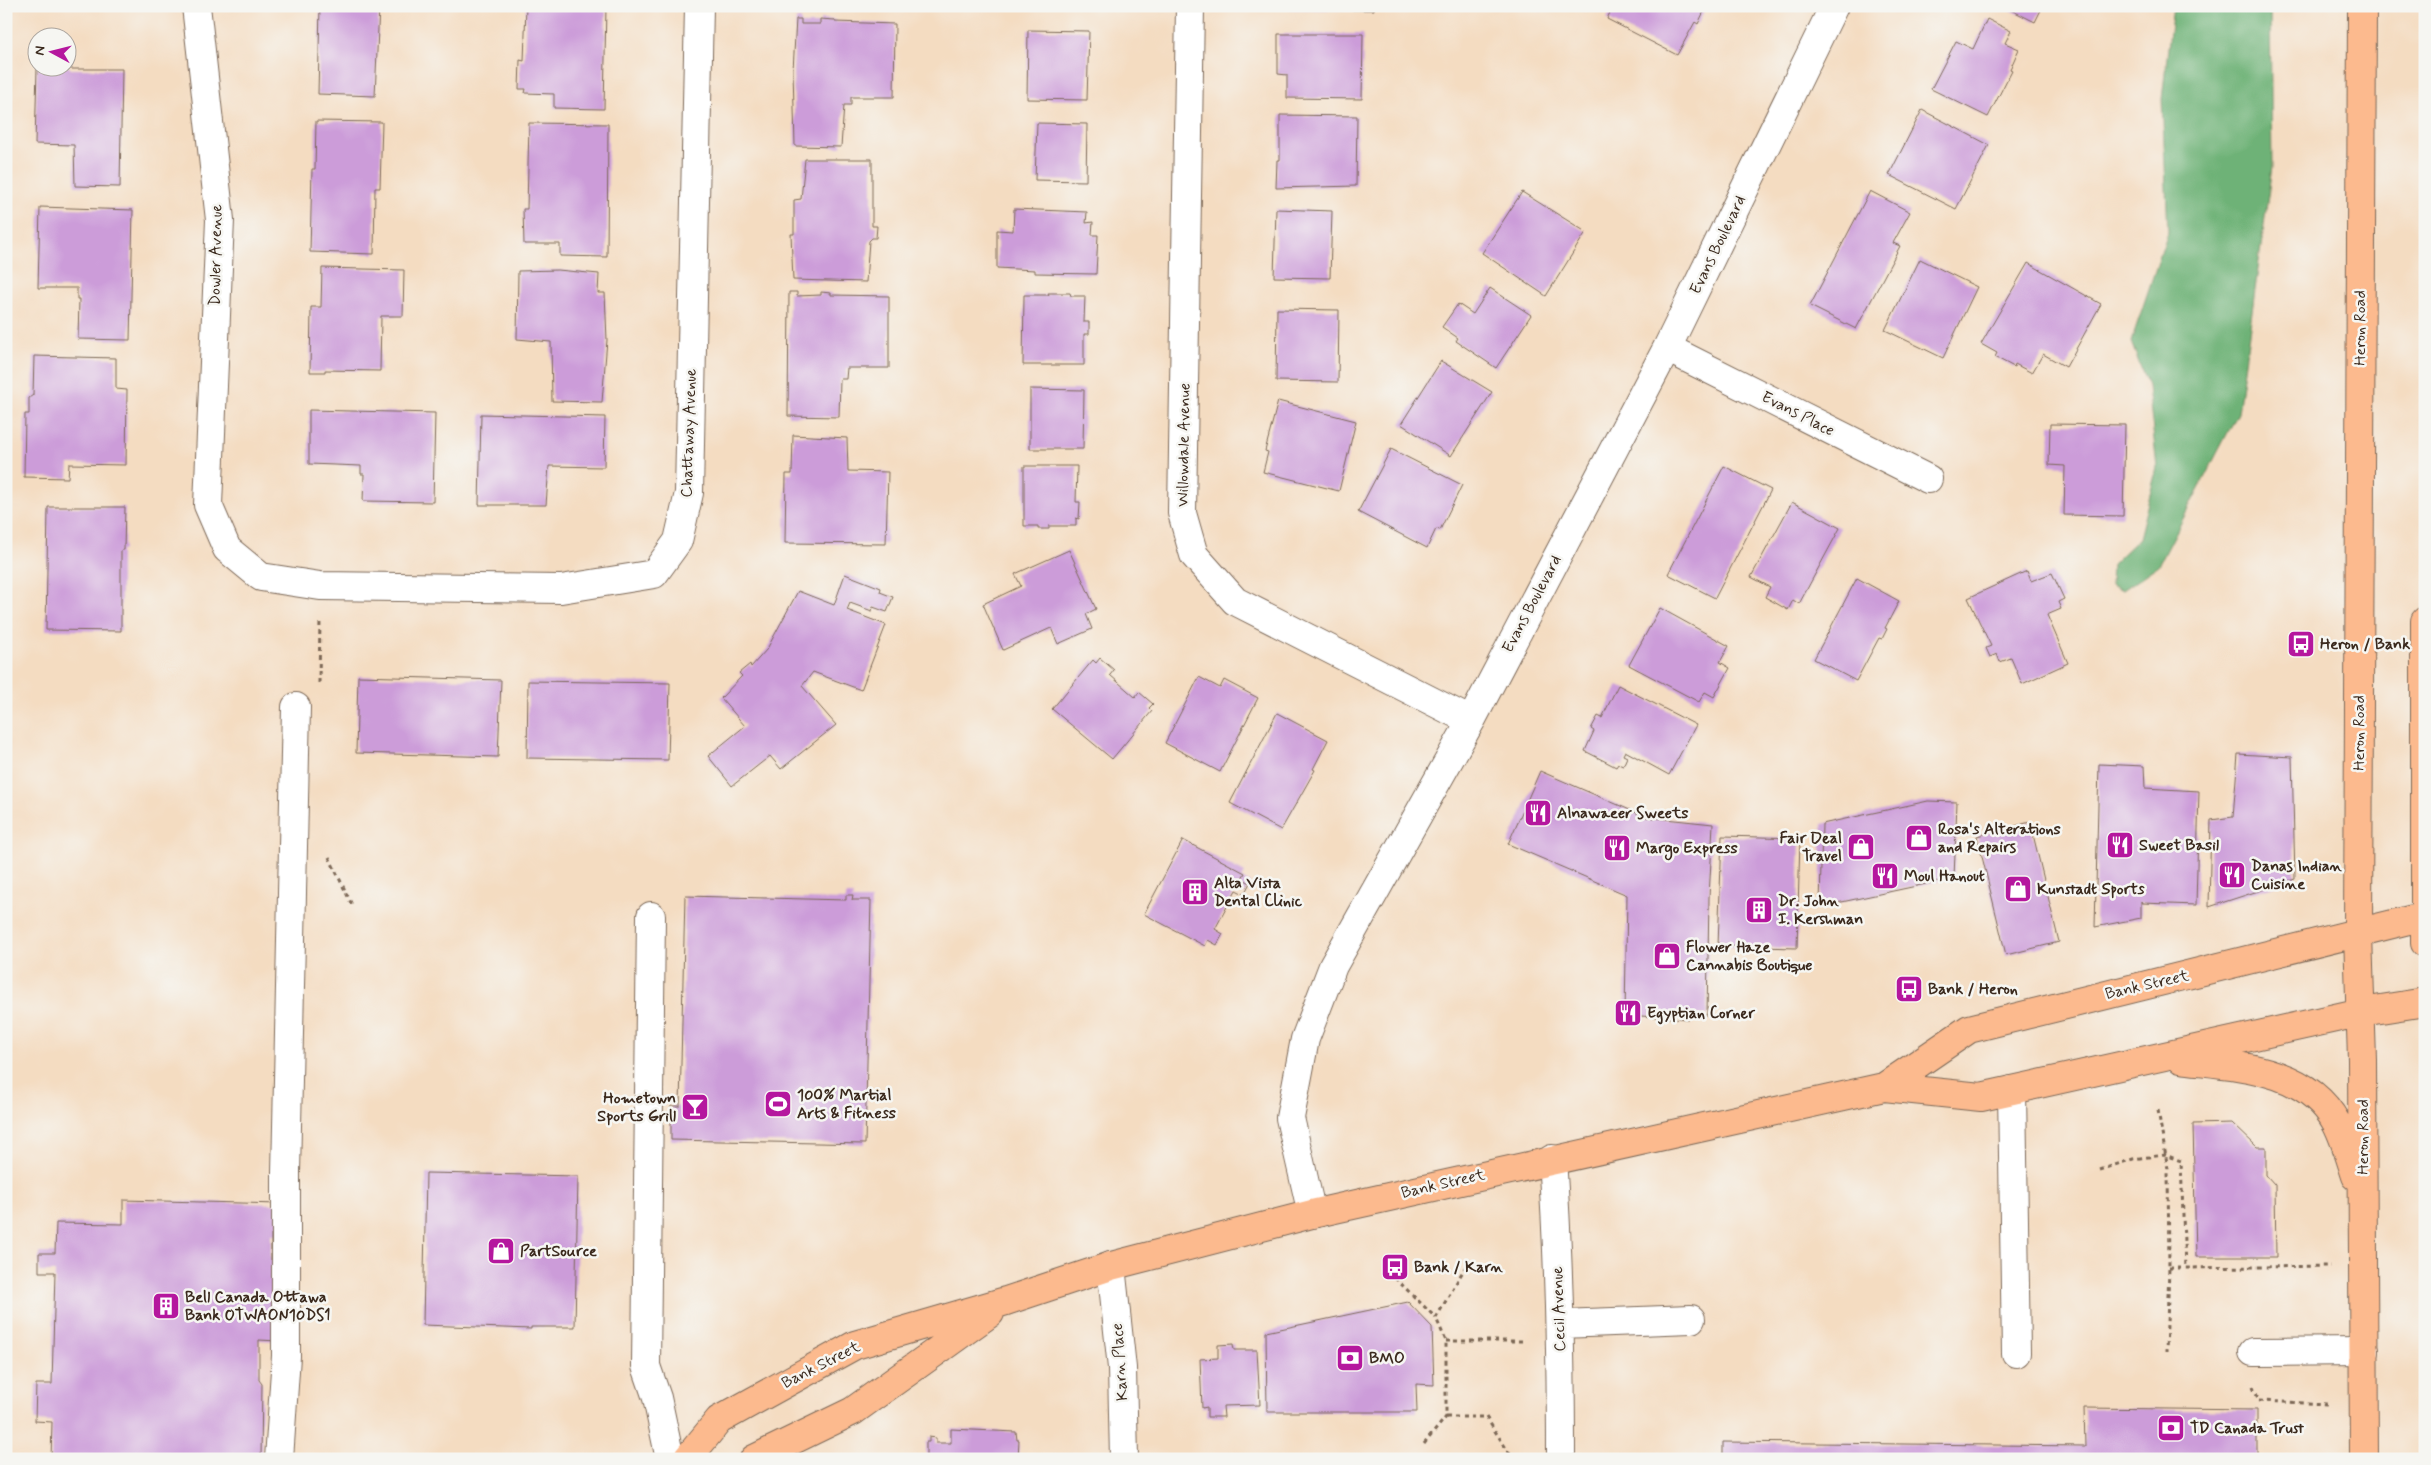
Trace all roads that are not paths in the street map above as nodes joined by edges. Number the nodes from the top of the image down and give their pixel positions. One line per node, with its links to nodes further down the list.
1 (196, 6): 8 (street, Dowler Avenue)
2 (699, 6): 8 (street, Chattaway Avenue)
3 (1190, 6): 12 (street, Willowdale Avenue)
4 (1834, 6): 6 (street, Evans Boulevard)
5 (2362, 6): 15 (main road, Heron Road)
6 (1667, 348): 7 (street, Evans Place); 12 (street, Evans Boulevard)
7 (1928, 479)
8 (208, 505)
9 (2425, 621): 10 (main road)
10 (2425, 638): 14 (main road)
11 (296, 707): 32 (street)
12 (1471, 721): 24 (street, Evans Boulevard)
13 (650, 916): 33 (street)
14 (2424, 916): 15 (main road, Bank Street); 16 (main road)
15 (2358, 934): 18 (main road, Heron Road); 20 (main road, Bank Street)
16 (2425, 943)
17 (2425, 1002): 18 (main road, Bank Street)
18 (2362, 1012): 19 (main road, Bank Street); 23 (main road, Heron Road)
19 (2162, 1057): 21 (main road, Bank Street); 23 (main road)
20 (1884, 1087): 21 (main road, Bank Street); 22 (main road, Bank Street)
21 (2012, 1090): 31 (street)
22 (1552, 1159): 24 (main road, Bank Street); 28 (street, Cecil Avenue)
23 (2363, 1200): 29 (main road, Heron Road)
24 (1312, 1214): 25 (main road, Bank Street)
25 (1111, 1266): 26 (main road, Bank Street); 36 (street, Karn Place)
26 (1006, 1301): 34 (main road, Bank Street); 35 (main road, Bank Street)
27 (1691, 1319): 28 (street)
28 (1561, 1324): 37 (street, Cecil Avenue)
29 (2364, 1351): 30 (street); 38 (main road, Heron Road)
30 (2253, 1352)
31 (2016, 1353)
32 (279, 1459)
33 (670, 1459)
34 (687, 1459)
35 (754, 1459)
36 (1124, 1459)
37 (1561, 1459)
38 (2364, 1459)

